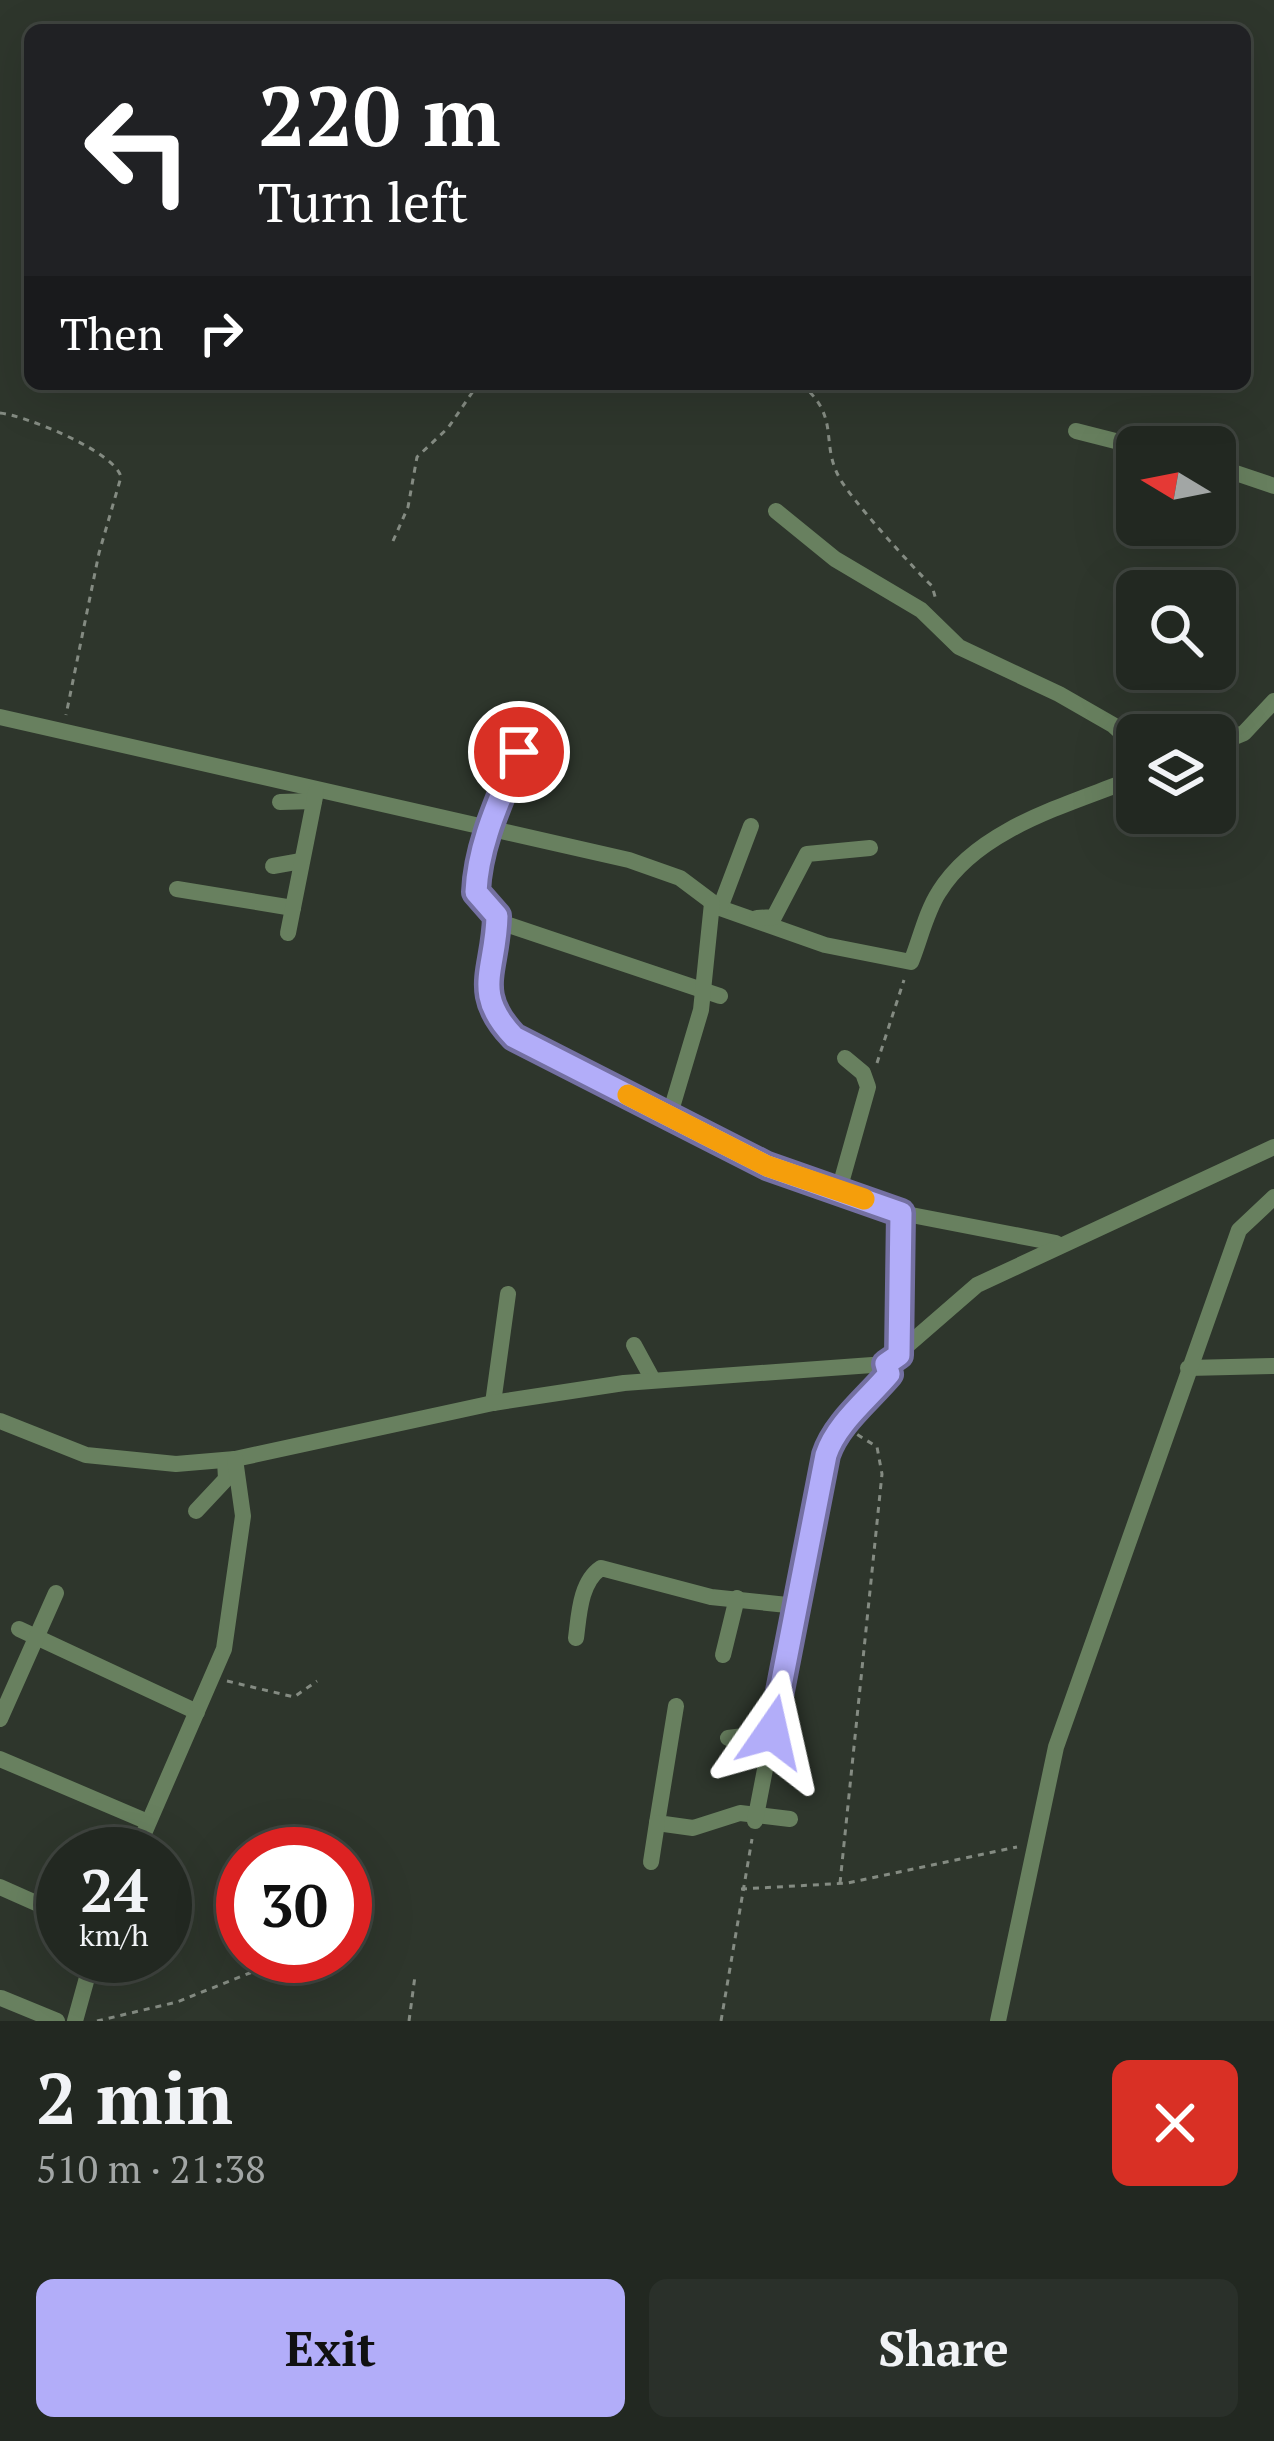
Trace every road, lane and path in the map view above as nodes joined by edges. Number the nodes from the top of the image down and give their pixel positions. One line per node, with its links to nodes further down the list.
1 (474, 390): 9 (path)
2 (808, 390): 10 (path)
3 (0, 413): 13 (path)
4 (1076, 431): 5 (street)
5 (1116, 441)
6 (1236, 473): 7 (street)
7 (1274, 486)
8 (776, 512): 10 (street)
9 (393, 541)
10 (942, 631): 14 (street)
11 (1274, 701): 15 (street)
12 (0, 717): 13 (street)
13 (62, 728): 18 (street)
14 (1116, 728)
15 (1236, 736)
16 (519, 752): 21 (street)
17 (1116, 786): 31 (street)
18 (315, 797): 19 (street); 21 (street); 23 (street)
19 (280, 802)
20 (751, 826): 26 (street)
21 (488, 828): 26 (street); 29 (street)
22 (869, 848): 28 (street)
23 (302, 861): 24 (street); 27 (street)
24 (273, 866)
25 (177, 889): 27 (street)
26 (716, 905): 28 (street); 32 (street)
27 (292, 908): 30 (street)
28 (756, 918): 31 (street)
29 (497, 921): 32 (street); 35 (street)
30 (288, 933)
31 (910, 961): 34 (path)
32 (712, 994): 35 (street)
33 (845, 1058): 34 (street)
34 (867, 1079): 37 (street)
35 (670, 1114): 37 (street)
36 (1274, 1147): 40 (street)
37 (839, 1190): 39 (street)
38 (1274, 1197): 45 (street)
39 (901, 1213): 40 (street); 43 (street)
40 (1057, 1244): 43 (street)
41 (508, 1294): 47 (street)
42 (634, 1345): 46 (street)
43 (893, 1359): 46 (street); 49 (street)
44 (1274, 1366): 45 (street)
45 (1188, 1368): 71 (street)
46 (652, 1380): 47 (street)
47 (493, 1403): 50 (street)
48 (0, 1421): 50 (street)
49 (843, 1424): 54 (street); 73 (path)
50 (230, 1460): 51 (street); 58 (street)
51 (196, 1511)
52 (56, 1594): 55 (street)
53 (737, 1598): 54 (street); 56 (street); 57 (street)
54 (797, 1606): 63 (street)
55 (27, 1634): 61 (street); 62 (street)
56 (576, 1638)
57 (723, 1655)
58 (214, 1678): 59 (path); 61 (street)
59 (317, 1681)
60 (676, 1706): 69 (street)
61 (197, 1712): 68 (street)
62 (0, 1719)
63 (772, 1732): 64 (street); 66 (street)
64 (728, 1738)
65 (0, 1760): 68 (street)
66 (756, 1817): 67 (street); 69 (street); 75 (path)
67 (790, 1819)
68 (148, 1822): 70 (street)
69 (657, 1823): 72 (street)
70 (146, 1827)
71 (1036, 1843): 73 (path); 86 (street)
72 (651, 1862)
73 (840, 1883): 75 (path)
74 (0, 1887): 76 (street)
75 (742, 1889): 85 (path)
76 (36, 1903)
77 (416, 1976): 84 (path)
78 (86, 1983): 82 (street)
79 (224, 1983): 83 (path)
80 (1, 1998): 81 (street)
81 (57, 2021)
82 (75, 2021)
83 (97, 2021)
84 (409, 2021)
85 (721, 2021)
86 (998, 2021)

